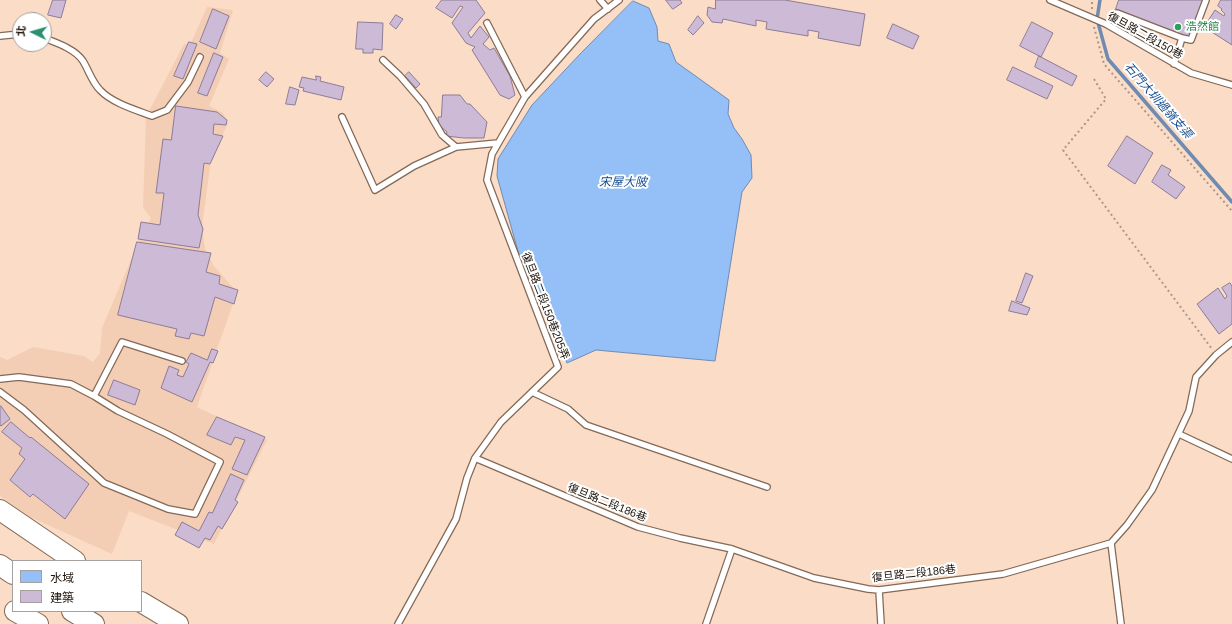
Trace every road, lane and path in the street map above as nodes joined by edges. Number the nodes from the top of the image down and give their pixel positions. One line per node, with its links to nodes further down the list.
1 (600, 0): 5 (lane)
2 (619, 0): 5 (lane, 復旦路二段150巷205弄)
3 (1050, 0): 7 (lane, 復旦路二段150巷)
4 (1206, 0): 11 (lane)
5 (608, 9): 18 (lane, 復旦路二段150巷205弄)
6 (1118, 13): 11 (lane)
7 (1091, 18): 15 (lane, 復旦路二段150巷); 22 (path)
8 (488, 23): 18 (lane)
9 (12, 34): 10 (lane)
10 (0, 36)
11 (1182, 38): 15 (lane)
12 (52, 41): 13 (lane)
13 (200, 57)
14 (383, 60): 21 (lane)
15 (1174, 64): 17 (lane, 復旦路二段150巷)
16 (1094, 79): 24 (path)
17 (1232, 85)
18 (525, 96): 20 (lane, 復旦路二段150巷205弄)
19 (342, 117): 21 (lane)
20 (498, 143): 21 (lane); 28 (lane, 復旦路二段150巷205弄)
21 (456, 148)
22 (1232, 211)
23 (1232, 342): 24 (lane)
24 (1216, 355): 30 (lane)
25 (182, 361): 29 (lane)
26 (0, 379): 29 (lane)
27 (0, 392): 29 (lane)
28 (532, 392): 31 (lane, 復旦路二段150巷205弄); 33 (lane)
29 (94, 396)
30 (1179, 434): 32 (lane); 35 (lane)
31 (475, 458): 36 (lane, 復旦路二段186巷); 49 (lane, 復旦路二段150巷205弄)
32 (1232, 459)
33 (767, 487)
34 (0, 510): 37 (highway)
35 (1111, 542): 40 (lane, 復旦路二段186巷); 52 (lane)
36 (732, 550): 40 (lane, 復旦路二段186巷); 50 (lane)
37 (75, 560)
38 (0, 565): 39 (highway)
39 (12, 573)
40 (879, 590): 51 (lane)
41 (0, 602): 43 (highway)
42 (142, 603): 48 (highway)
43 (12, 609)
44 (17, 612): 46 (highway)
45 (74, 612): 47 (highway)
46 (38, 624)
47 (94, 624)
48 (178, 624)
49 (398, 624)
50 (706, 624)
51 (881, 624)
52 (1121, 624)

